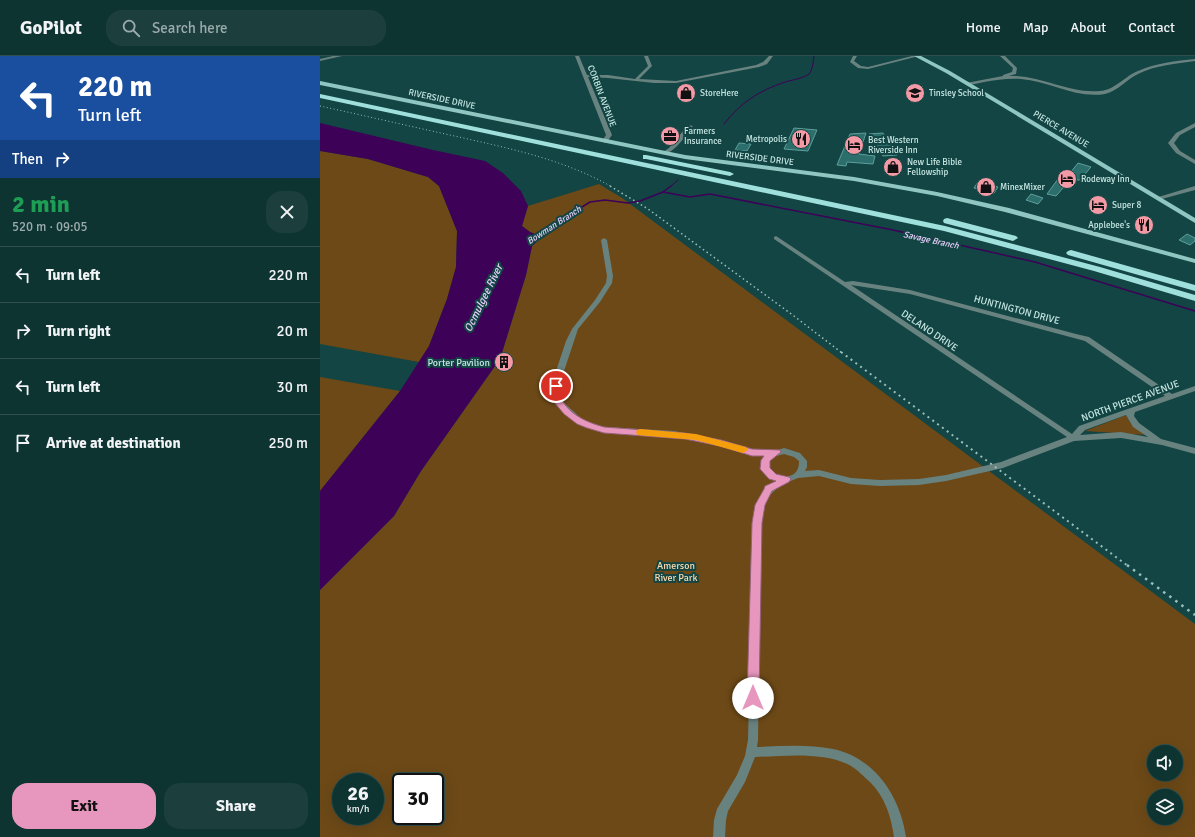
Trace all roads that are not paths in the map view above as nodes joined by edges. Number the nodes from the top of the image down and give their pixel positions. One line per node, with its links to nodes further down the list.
1 (340, 56): 8 (street)
2 (577, 56): 11 (street, CORBIN AVENUE)
3 (646, 56): 14 (street)
4 (771, 56): 14 (street)
5 (855, 56): 6 (street)
6 (917, 56): 16 (main road, PIERCE AVENUE)
7 (1002, 56): 10 (street)
8 (320, 60)
9 (1195, 60): 13 (street)
10 (1015, 70): 12 (street); 13 (street)
11 (586, 76): 14 (street); 21 (street, CORBIN AVENUE)
12 (1004, 77): 13 (street); 16 (street)
13 (1027, 78)
14 (637, 79)
15 (320, 83): 21 (main road, RIVERSIDE DRIVE)
16 (968, 84): 26 (main road, PIERCE AVENUE)
17 (320, 89): 24 (highway)
18 (320, 96): 36 (highway)
19 (1195, 125): 23 (street)
20 (690, 126): 22 (street)
21 (604, 141): 22 (main road, RIVERSIDE DRIVE)
22 (665, 153): 31 (main road, RIVERSIDE DRIVE)
23 (1195, 162)
24 (735, 175)
25 (1195, 188): 26 (street)
26 (1158, 198): 28 (main road, PIERCE AVENUE)
27 (914, 214): 32 (highway)
28 (1195, 221)
29 (776, 238): 33 (street, DELANO DRIVE)
30 (604, 240): 43 (street)
31 (1195, 261)
32 (1141, 272): 34 (highway); 35 (highway)
33 (843, 284): 38 (street, HUNTINGTON DRIVE); 40 (street, DELANO DRIVE)
34 (1195, 284)
35 (1195, 288)
36 (1195, 298)
37 (1195, 388): 38 (street, NORTH PIERCE AVENUE)
38 (1170, 396): 39 (street, NORTH PIERCE AVENUE)
39 (1132, 410): 40 (street, NORTH PIERCE AVENUE); 41 (street)
40 (1073, 438): 41 (street); 47 (street, NORTH PIERCE AVENUE)
41 (1162, 442): 42 (street)
42 (1195, 451)
43 (752, 452): 44 (street); 46 (street)
44 (776, 452): 45 (street); 46 (street)
45 (802, 460): 47 (street, NORTH PIERCE AVENUE); 48 (street)
46 (766, 469): 49 (street); 50 (street)
47 (819, 473): 48 (street, NORTH PIERCE AVENUE)
48 (798, 475): 49 (street)
49 (786, 479): 50 (street)
50 (769, 489): 51 (street)
51 (750, 752): 52 (street); 53 (street)
52 (719, 837)
53 (900, 837)

